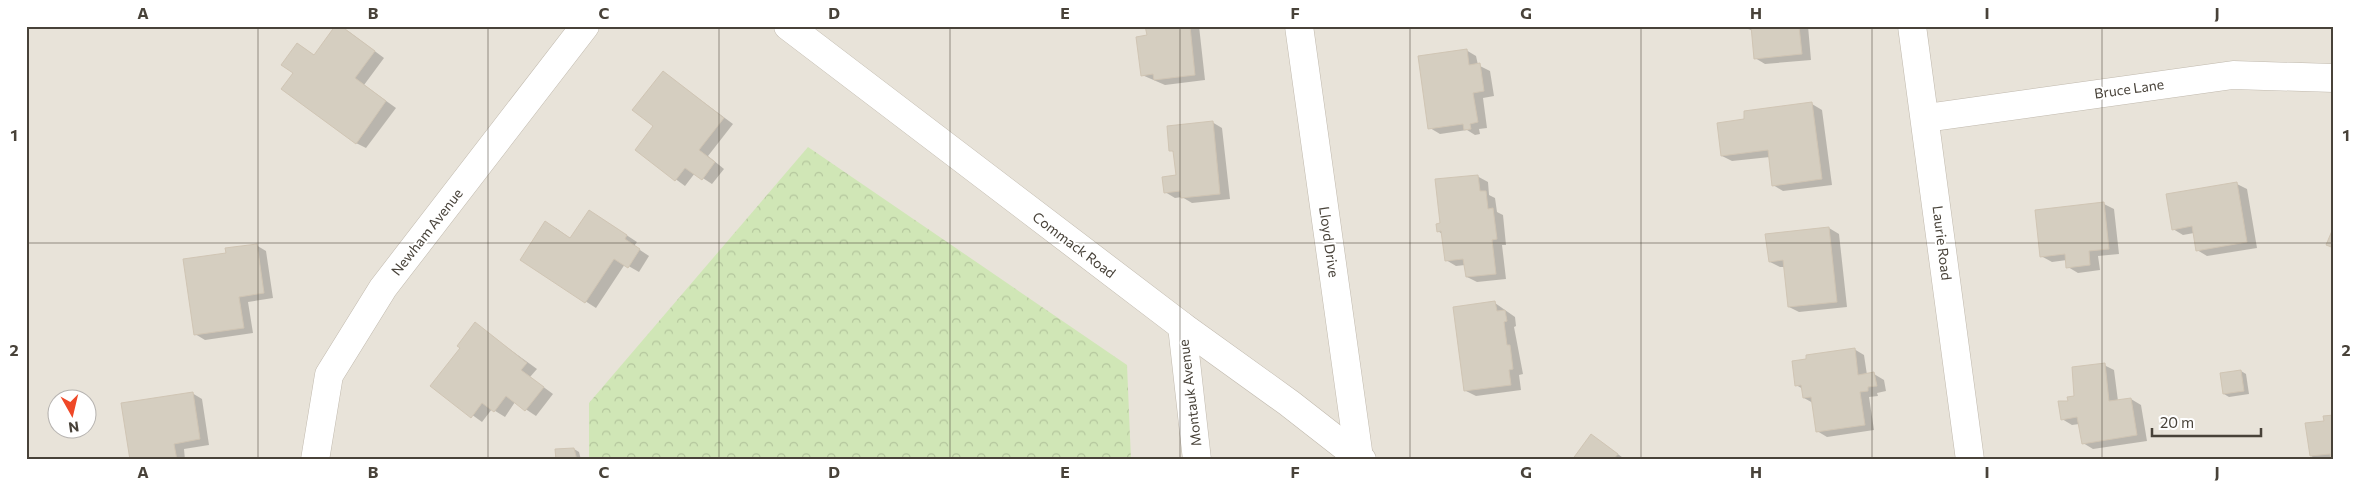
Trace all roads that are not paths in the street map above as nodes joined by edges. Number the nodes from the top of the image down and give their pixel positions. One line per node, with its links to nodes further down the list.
1 (585, 26): 9 (street, Newham Avenue)
2 (788, 26): 7 (street, Commack Road)
3 (1299, 26): 8 (street, Lloyd Drive)
4 (1912, 26): 6 (street, Laurie Road)
5 (2334, 78): 6 (street, Bruce Lane)
6 (1926, 118): 11 (street, Laurie Road)
7 (1182, 326): 8 (street, Commack Road); 10 (street, Montauk Avenue)
8 (1361, 459)
9 (315, 460)
10 (1197, 460)
11 (1970, 460)

